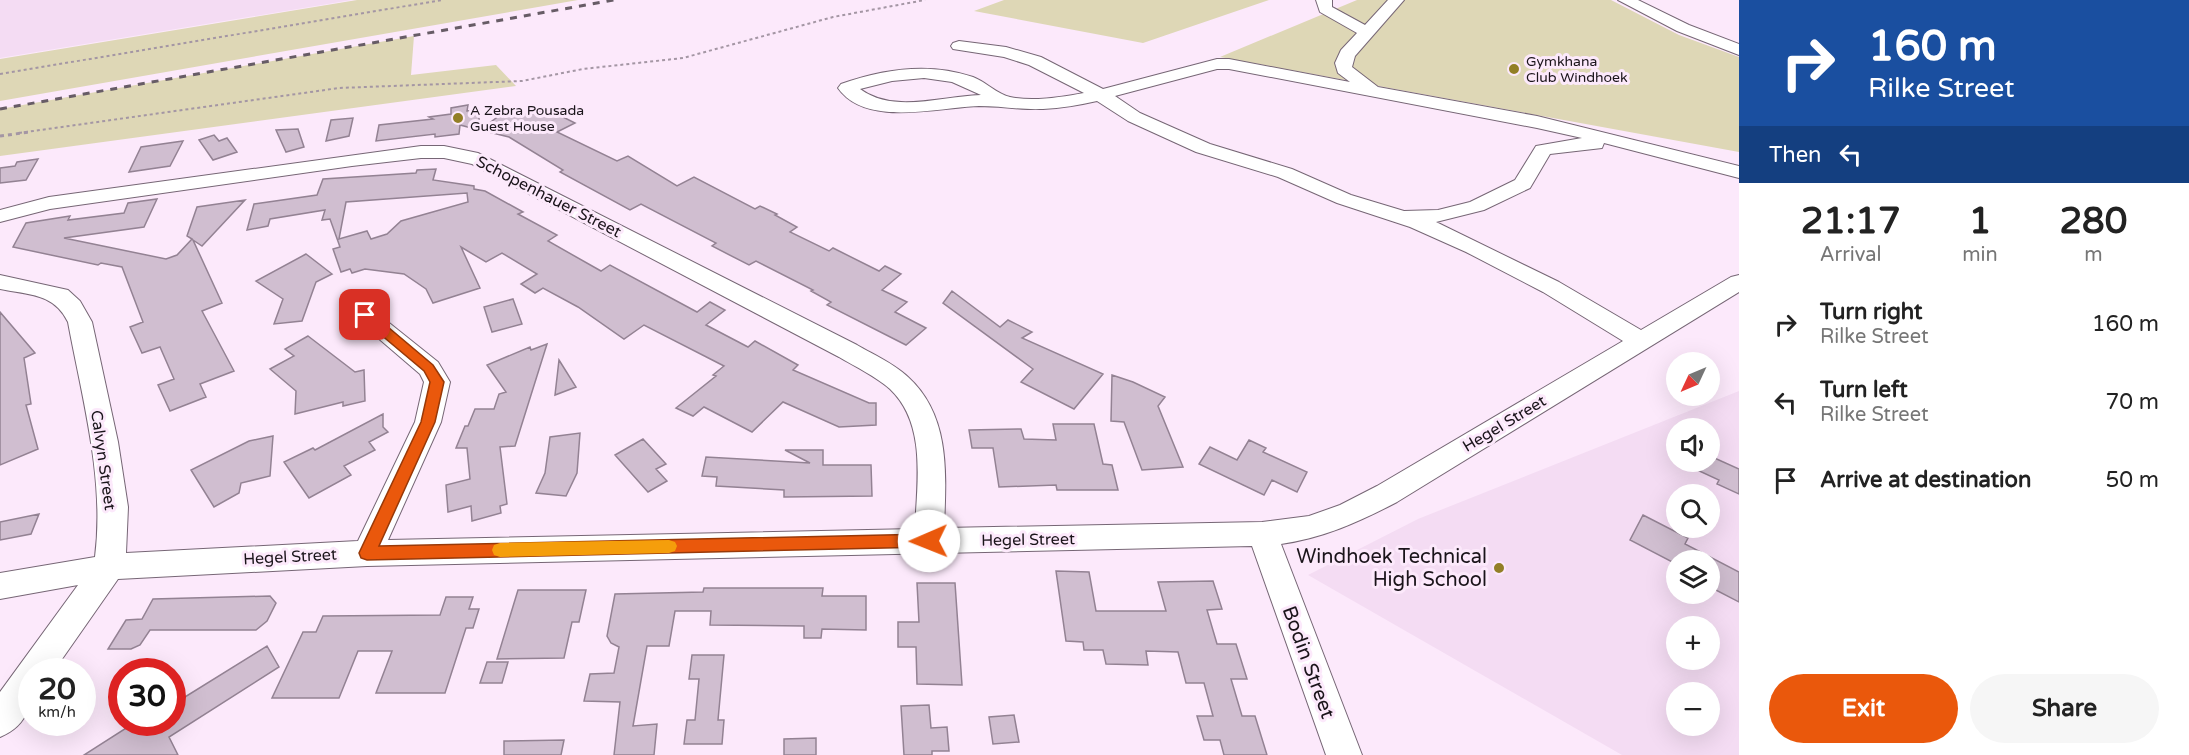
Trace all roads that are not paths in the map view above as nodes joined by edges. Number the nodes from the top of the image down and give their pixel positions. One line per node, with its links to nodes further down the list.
1 (1324, 0): 4 (street)
2 (1396, 0): 4 (street)
3 (1626, 0): 6 (street)
4 (1366, 32): 7 (street)
5 (959, 46): 8 (street)
6 (1739, 50)
7 (1375, 90): 8 (street); 10 (street)
8 (1098, 93): 9 (street); 15 (street)
9 (1006, 103): 9 (street)
10 (1537, 122): 11 (street); 12 (street)
11 (1629, 144): 13 (street); 15 (street)
12 (1739, 157)
13 (1739, 172)
14 (0, 216): 21 (street, Schopenhauer Street)
15 (1402, 216): 19 (street)
16 (0, 282): 23 (street, Calvyn Street)
17 (1739, 282): 19 (street, Hegel Street)
18 (365, 315): 22 (street)
19 (1641, 341): 20 (street, Hegel Street)
20 (1262, 534): 21 (street, Hegel Street); 28 (street, Bodin Street)
21 (929, 541): 22 (street, Hegel Street)
22 (367, 553): 23 (street, Hegel Street)
23 (109, 567): 24 (street, Hegel Street); 25 (street)
24 (0, 586)
25 (44, 658)
26 (18, 695): 27 (street)
27 (0, 720)
28 (1344, 755)

